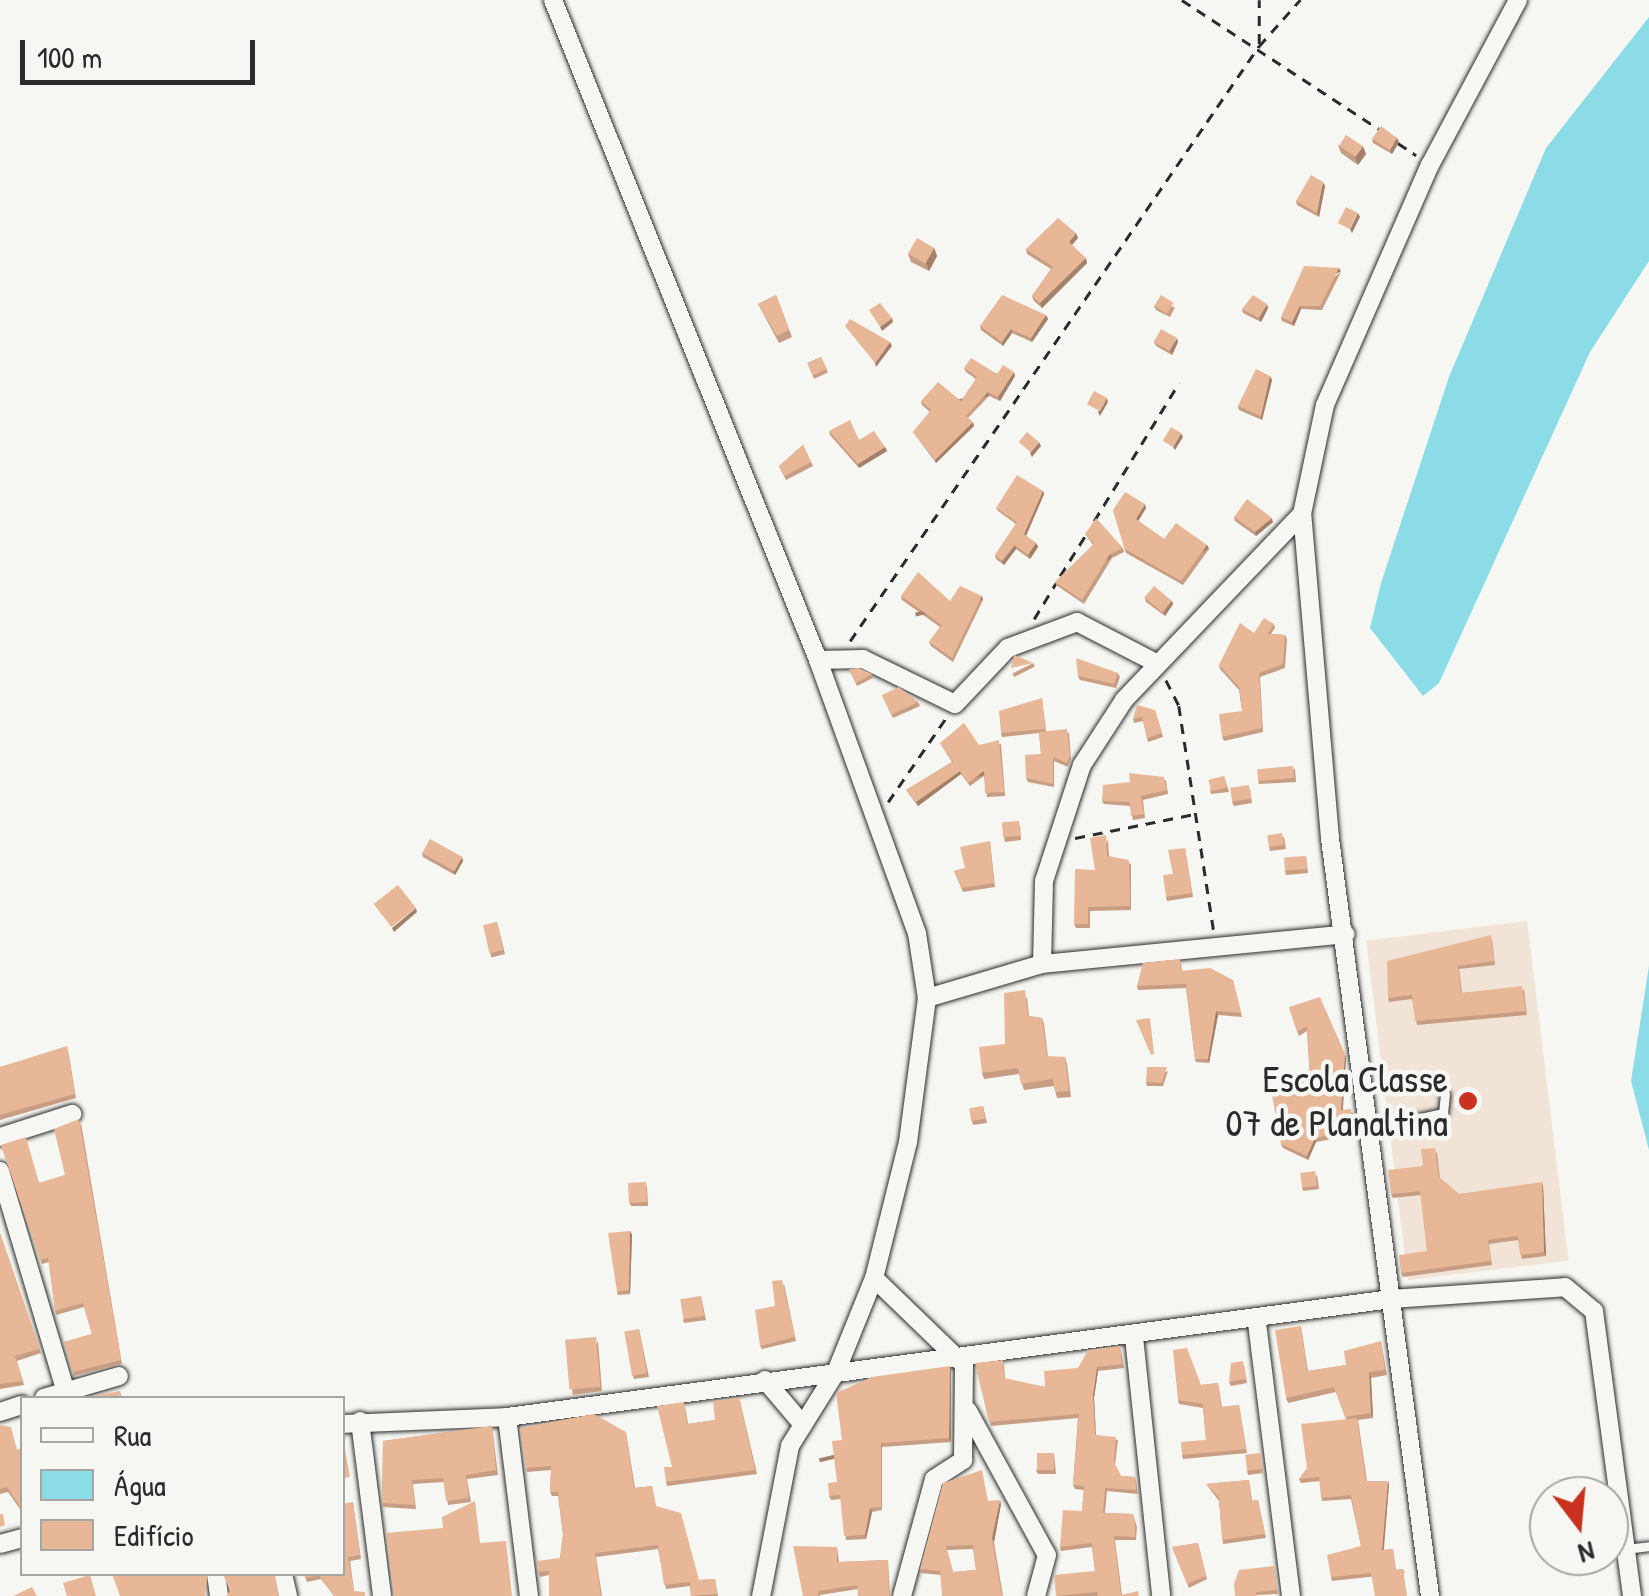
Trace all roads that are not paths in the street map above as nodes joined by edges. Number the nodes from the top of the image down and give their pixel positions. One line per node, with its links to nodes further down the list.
1 (553, 0): 4 (street)
2 (1518, 0): 3 (street)
3 (1302, 514): 5 (street); 6 (street)
4 (818, 660): 5 (street); 8 (street)
5 (1158, 664): 7 (street)
6 (1346, 934): 7 (street); 11 (street)
7 (1042, 964): 8 (street)
8 (926, 998): 14 (street)
9 (1446, 1094): 11 (lane)
10 (72, 1114): 12 (street)
11 (1370, 1130): 15 (street)
12 (0, 1137)
13 (0, 1171): 22 (street)
14 (874, 1278): 18 (street); 19 (street)
15 (1391, 1299): 16 (street); 28 (street); 36 (street)
16 (1257, 1323): 17 (street); 35 (street)
17 (1134, 1337): 18 (street); 34 (street)
18 (962, 1360): 19 (street); 24 (street)
19 (836, 1372): 21 (street); 27 (street)
20 (119, 1376): 22 (street)
21 (765, 1380): 25 (street); 27 (street)
22 (66, 1392): 23 (street)
23 (51, 1396)
24 (968, 1410): 32 (street); 33 (street)
25 (507, 1418): 26 (street); 30 (street)
26 (351, 1423): 29 (street)
27 (804, 1425): 31 (street)
28 (1616, 1476)
29 (382, 1596)
30 (529, 1596)
31 (761, 1596)
32 (902, 1596)
33 (1036, 1596)
34 (1161, 1596)
35 (1291, 1596)
36 (1430, 1596)

